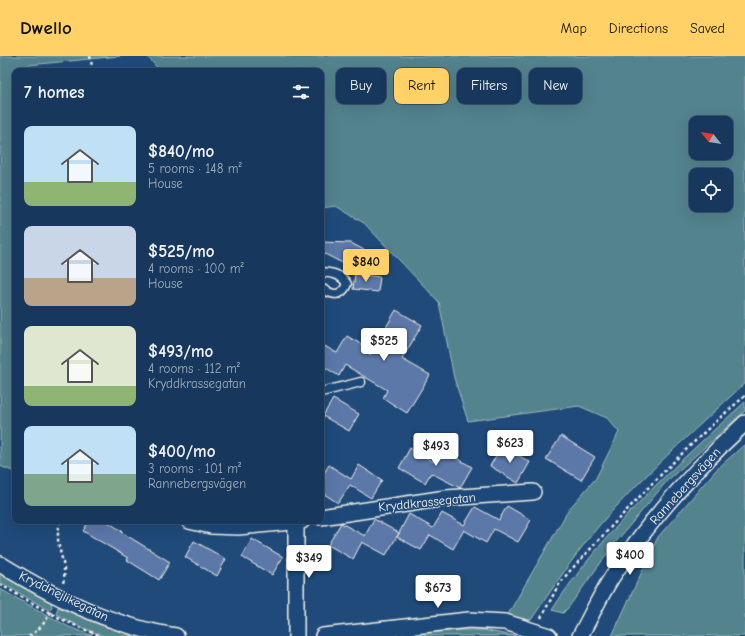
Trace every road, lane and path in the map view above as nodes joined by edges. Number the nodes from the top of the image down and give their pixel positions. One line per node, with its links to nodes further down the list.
1 (90, 56): 2 (path)
2 (92, 68)
3 (324, 272): 4 (lane)
4 (324, 290)
5 (361, 382): 6 (lane)
6 (324, 391)
7 (745, 396): 19 (path)
8 (745, 423): 25 (street, Rannebergsvägen)
9 (533, 492): 10 (street, Kryddkrassegatan)
10 (324, 517)
11 (60, 524): 17 (path)
12 (202, 524): 13 (street)
13 (262, 524)
14 (298, 524): 23 (street)
15 (0, 564): 17 (street, Kryddnejlikegatan)
16 (0, 584): 18 (path)
17 (59, 596): 18 (path); 22 (street, Kryddnejlikegatan)
18 (50, 613): 20 (path); 21 (path)
19 (542, 633): 24 (street)
20 (29, 636)
21 (102, 636)
22 (176, 636)
23 (296, 636)
24 (323, 636)
25 (580, 636)

